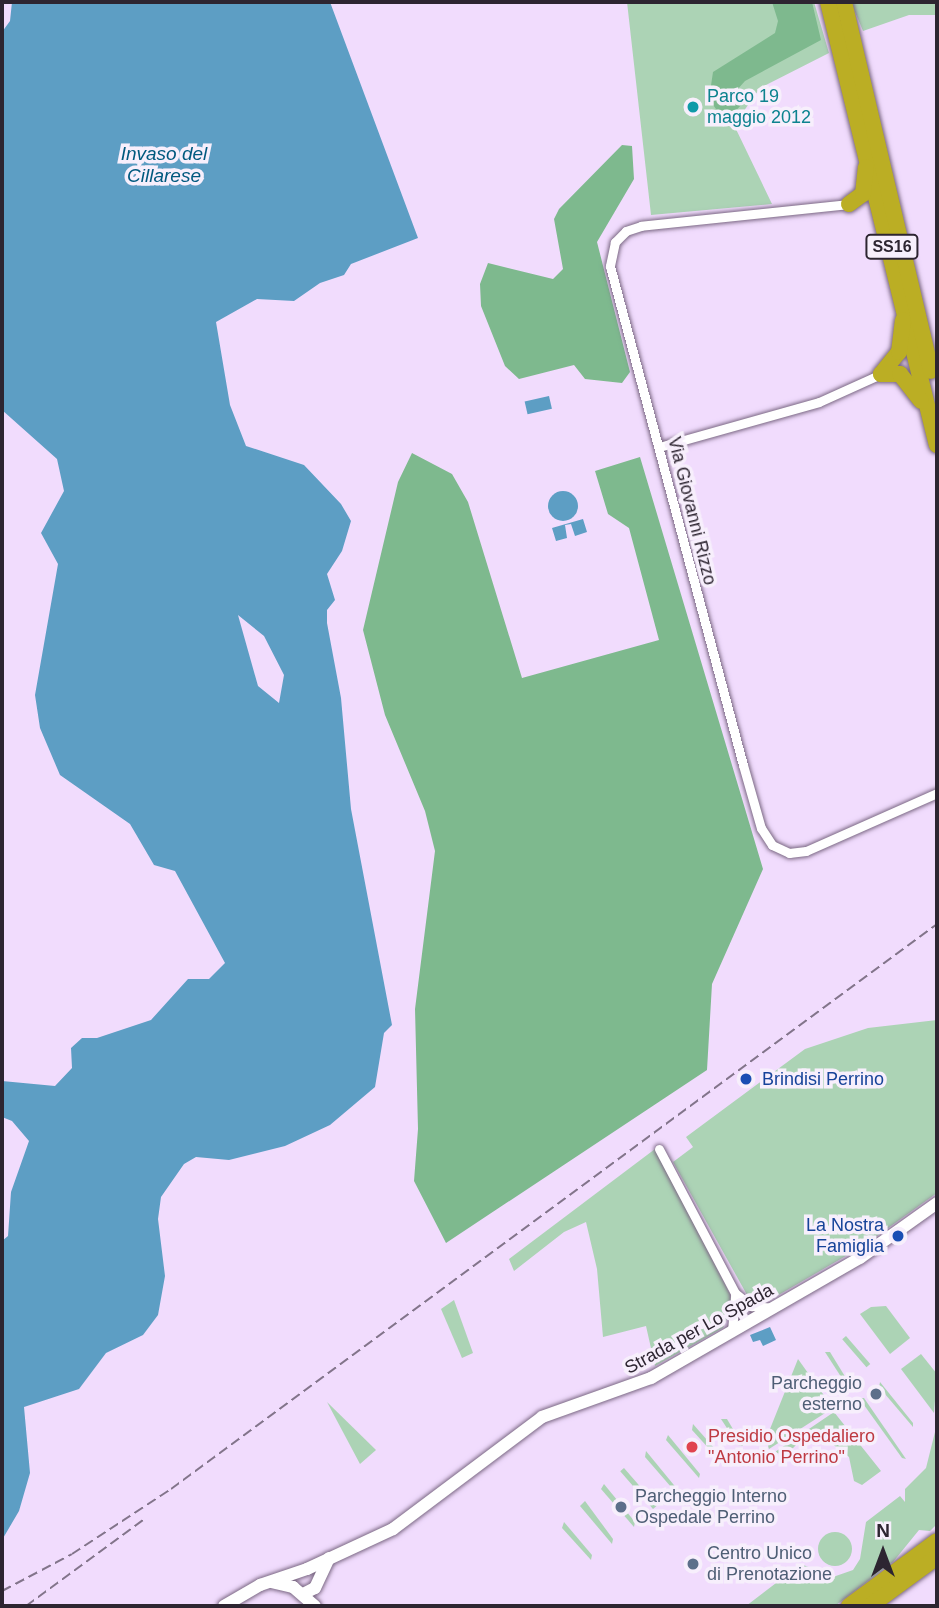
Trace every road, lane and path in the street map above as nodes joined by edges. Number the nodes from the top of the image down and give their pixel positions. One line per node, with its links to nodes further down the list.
1 (828, 2): 3 (highway, SS16)
2 (844, 2): 3 (highway, SS16)
3 (847, 49): 4 (highway, SS16); 7 (highway, SS16)
4 (862, 136): 5 (highway); 6 (highway, SS16)
5 (849, 204): 6 (highway); 13 (street, Via Giovanni Rizzo)
6 (892, 247): 7 (highway, SS16)
7 (909, 293): 8 (highway); 9 (highway); 10 (highway, SS16); 11 (highway, SS16)
8 (937, 344)
9 (881, 374): 11 (highway); 13 (street)
10 (937, 400)
11 (933, 425): 12 (highway, SS16)
12 (937, 445)
13 (659, 447): 14 (street, Via Giovanni Rizzo)
14 (937, 793)
15 (659, 1149): 17 (street)
16 (937, 1203): 18 (street, Strada per Lo Spada)
17 (741, 1306): 18 (street); 19 (street); 20 (street)
18 (773, 1308): 19 (street, Strada per Lo Spada)
19 (749, 1321): 20 (street, Strada per Lo Spada)
20 (732, 1331): 23 (street, Strada per Lo Spada)
21 (937, 1541): 29 (highway)
22 (937, 1557): 30 (highway)
23 (330, 1558): 24 (street, Strada per Lo Spada); 26 (street)
24 (301, 1571): 25 (street, Strada per Lo Spada); 26 (street); 26 (street)
25 (270, 1582): 26 (street); 27 (street, Strada per Lo Spada)
26 (306, 1588): 28 (street)
27 (225, 1606)
28 (317, 1606)
29 (849, 1606)
30 (870, 1606)

